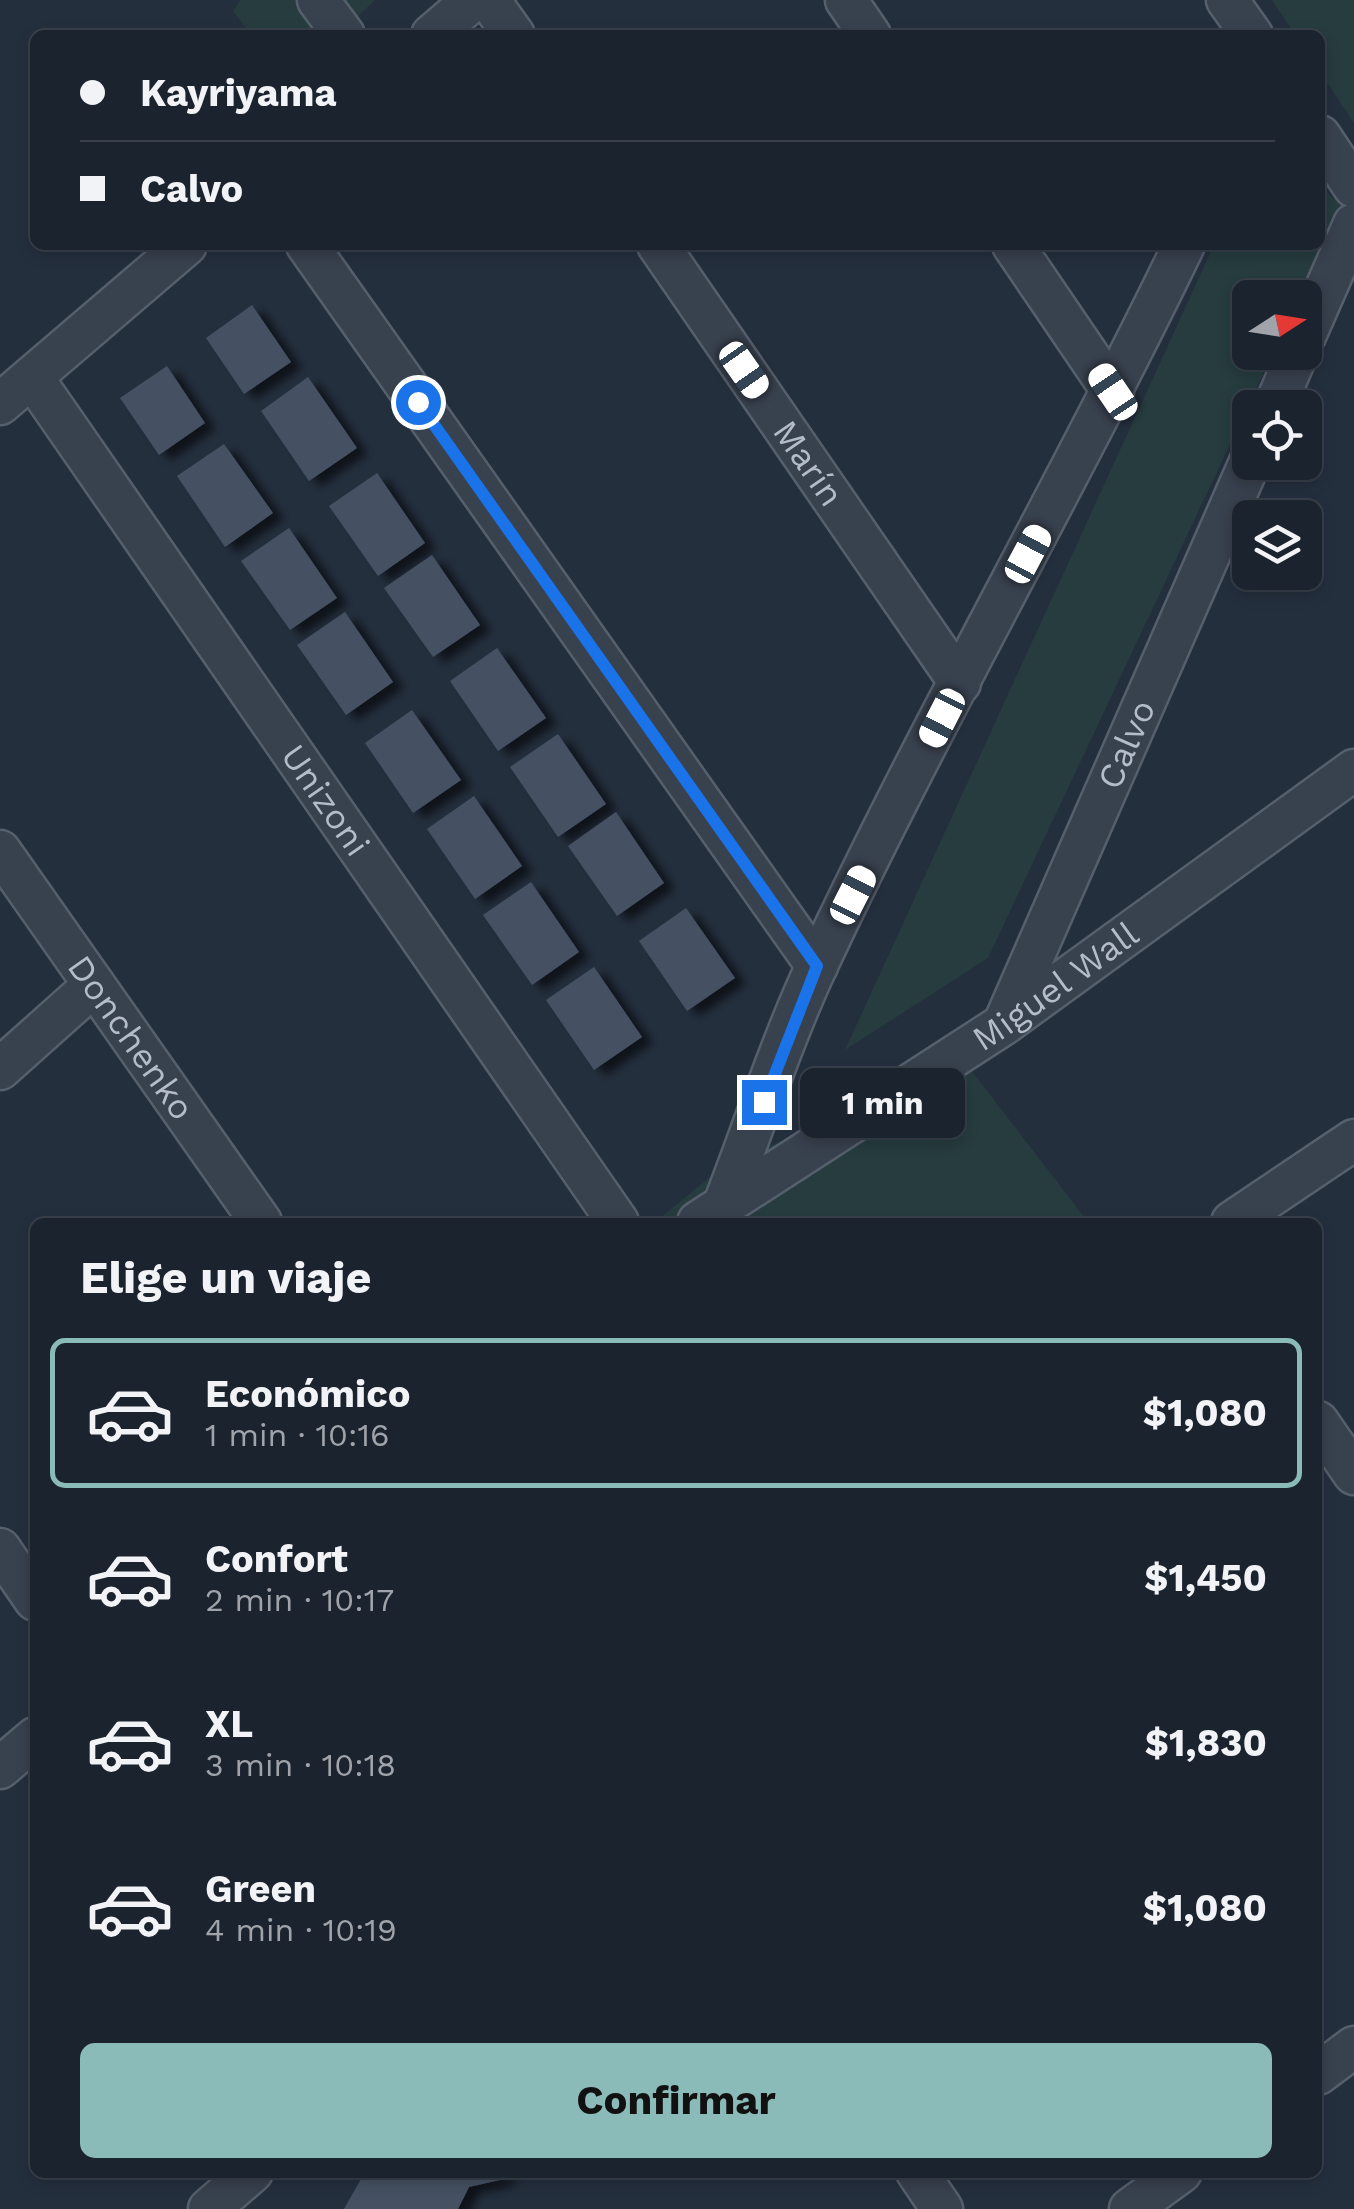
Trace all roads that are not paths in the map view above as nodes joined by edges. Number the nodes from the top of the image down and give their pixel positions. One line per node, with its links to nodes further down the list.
1 (318, 0): 6 (street)
2 (474, 0): 7 (street)
3 (490, 0): 8 (street)
4 (846, 0): 9 (street)
5 (1228, 0): 10 (street)
6 (340, 30)
7 (438, 30)
8 (511, 30)
9 (867, 30)
10 (1249, 30)
11 (1325, 144): 12 (street)
12 (1354, 187)
13 (1354, 224): 19 (street)
14 (180, 250): 20 (street)
15 (311, 250): 27 (street)
16 (661, 250): 24 (street, Marín)
17 (1016, 250): 21 (street)
18 (1182, 250): 21 (street)
19 (1322, 297)
20 (32, 377): 22 (street); 34 (street, Unizoni)
21 (1113, 392): 24 (street)
22 (0, 404)
23 (1242, 480): 29 (street, Calvo)
24 (960, 683): 27 (street)
25 (1354, 770): 29 (street, Miguel Wall)
26 (0, 851): 28 (street, Donchenko)
27 (817, 966): 32 (street)
28 (94, 985): 30 (street); 33 (street, Donchenko)
29 (1004, 1024): 32 (street, Miguel Wall)
30 (0, 1068)
31 (1354, 1140): 35 (street)
32 (711, 1213)
33 (258, 1218)
34 (615, 1218)
35 (1238, 1218)
36 (1322, 1428): 37 (street)
37 (1354, 1474)
38 (0, 1550): 39 (street)
39 (30, 1593)
40 (30, 1742): 41 (street)
41 (0, 1768)
42 (1354, 2047): 43 (street)
43 (1322, 2071)
44 (245, 2178): 47 (street)
45 (921, 2178): 48 (street)
46 (1173, 2178): 49 (street)
47 (209, 2209)
48 (942, 2209)
49 (1130, 2209)

